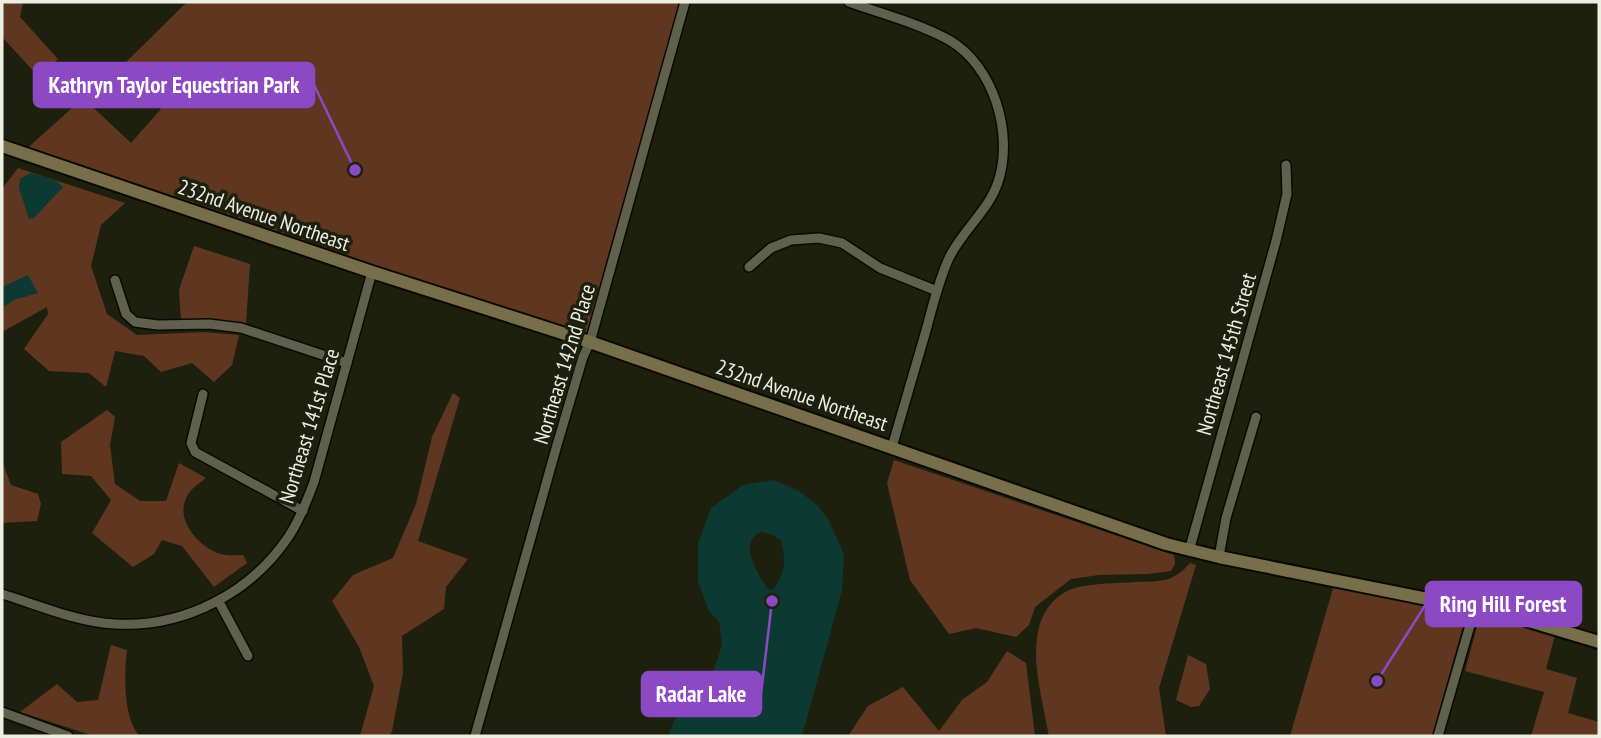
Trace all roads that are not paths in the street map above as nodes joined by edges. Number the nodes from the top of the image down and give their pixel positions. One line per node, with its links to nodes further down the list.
1 (685, 2): 9 (street, Northeast 142nd Place)
2 (849, 2): 8 (street)
3 (2, 146): 6 (street, 232nd Avenue Northeast)
4 (1286, 165): 15 (street, Northeast 145th Street)
5 (749, 267): 8 (street)
6 (372, 272): 9 (street, 232nd Avenue Northeast); 10 (street, Northeast 141st Place)
7 (115, 280): 10 (street)
8 (937, 290): 13 (street)
9 (590, 342): 13 (street, 232nd Avenue Northeast); 24 (street, Northeast 142nd Place)
10 (347, 363): 14 (street, Northeast 141st Place)
11 (203, 394): 14 (street)
12 (1256, 417): 16 (street)
13 (892, 447): 15 (street, 232nd Avenue Northeast)
14 (303, 511): 18 (street, Northeast 141st Place)
15 (1189, 551): 16 (street, 232nd Avenue Northeast)
16 (1219, 557): 19 (street, 232nd Avenue Northeast)
17 (2, 594): 18 (street, Northeast 141st Place)
18 (219, 602): 21 (street)
19 (1475, 608): 20 (street, 232nd Avenue Northeast); 25 (street)
20 (1599, 642)
21 (248, 656)
22 (2, 712): 23 (street)
23 (68, 736)
24 (475, 736)
25 (1438, 736)

